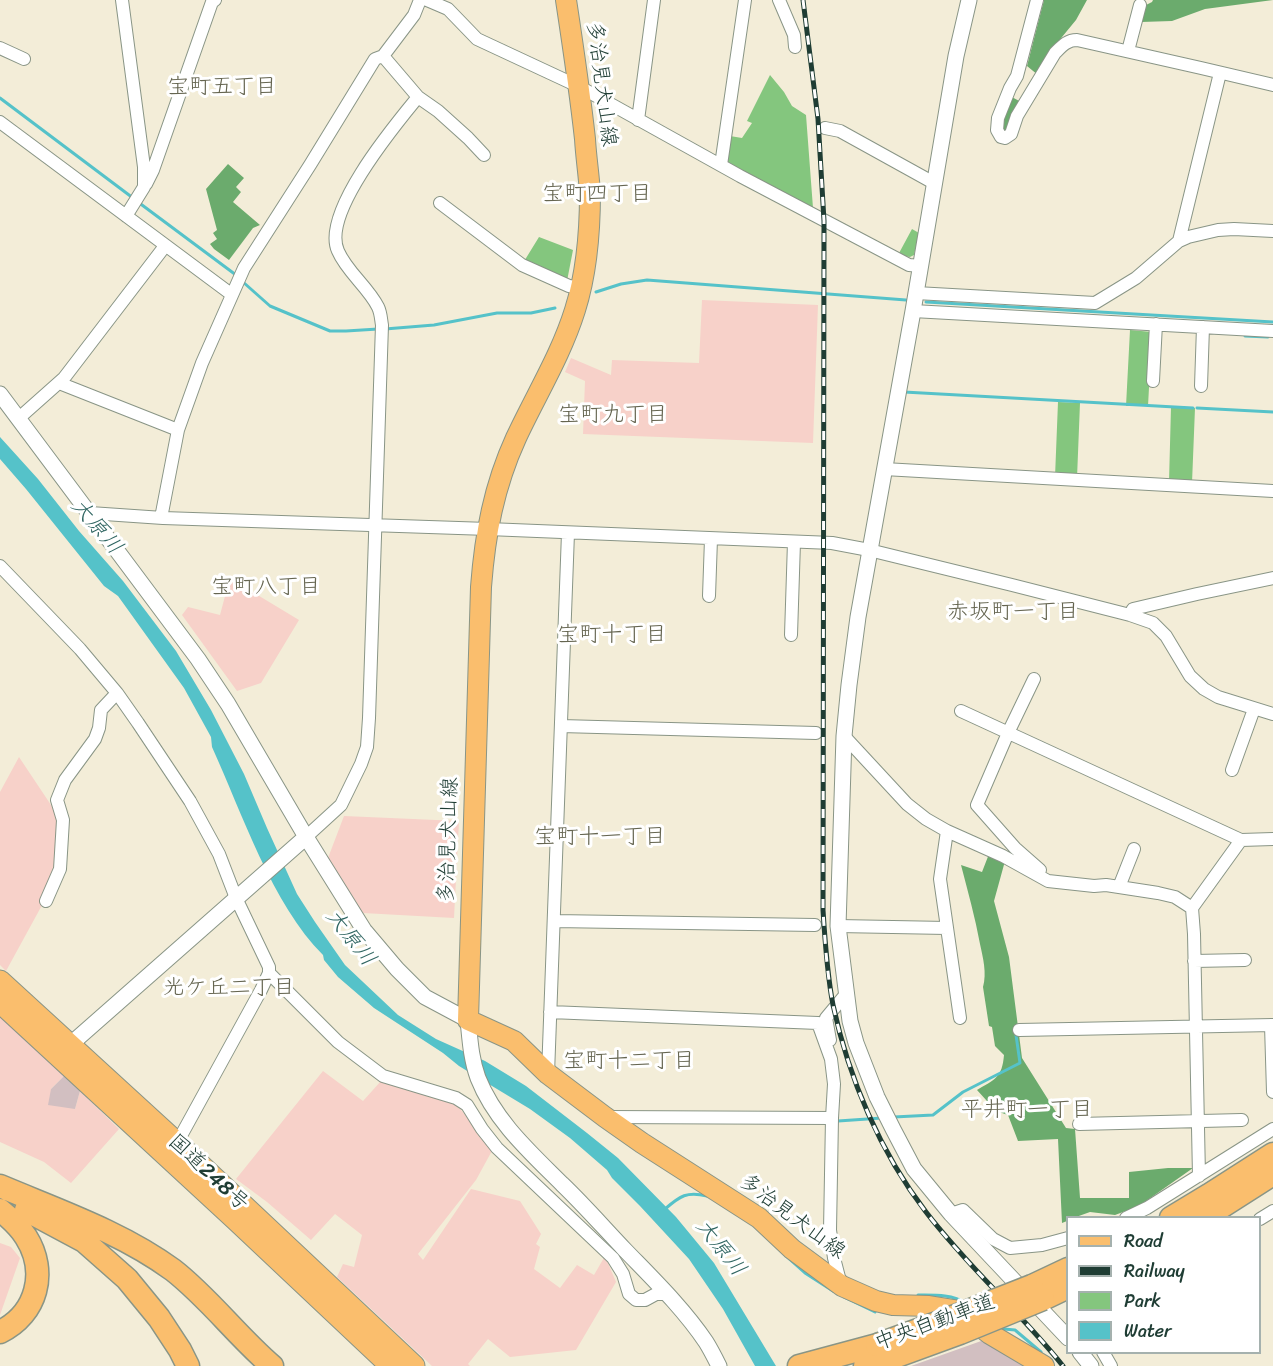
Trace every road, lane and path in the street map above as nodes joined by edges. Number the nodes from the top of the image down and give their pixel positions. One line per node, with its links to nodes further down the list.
1 (122, 0): 27 (street)
2 (215, 0): 27 (street)
3 (420, 0): 15 (street)
4 (427, 0): 19 (street)
5 (566, 0): 19 (main road, 多治見犬山線)
6 (654, 0): 21 (street)
7 (745, 0): 25 (street)
8 (778, 0): 12 (street)
9 (969, 0): 26 (street)
10 (1037, 0): 14 (street)
11 (1140, 5): 14 (street)
12 (795, 47)
13 (0, 48): 16 (street)
14 (1128, 51): 17 (street)
15 (383, 56): 20 (street); 34 (street)
16 (24, 59)
17 (1220, 73): 18 (street); 31 (street)
18 (1273, 86)
19 (580, 87): 21 (street); 35 (main road, 多治見犬山線)
20 (418, 97): 24 (street); 51 (street)
21 (638, 120): 25 (street)
22 (0, 122): 29 (street)
23 (825, 128): 26 (street)
24 (484, 155)
25 (721, 165): 33 (street)
26 (934, 183): 33 (street)
27 (142, 191): 29 (street)
28 (440, 202): 35 (street)
29 (128, 213): 32 (street)
30 (1273, 231): 31 (street)
31 (1179, 241): 36 (street)
32 (165, 246): 34 (street); 42 (street)
33 (920, 266): 36 (street)
34 (236, 284): 46 (street)
35 (581, 288): 52 (main road, 多治見犬山線)
36 (916, 292): 37 (street)
37 (913, 311): 38 (street); 47 (street)
38 (1156, 324): 39 (street); 41 (street)
39 (1203, 327): 40 (street); 43 (street)
40 (1273, 331)
41 (1153, 381)
42 (59, 383): 45 (street); 46 (street)
43 (1201, 386)
44 (0, 394): 45 (street)
45 (18, 418): 49 (street)
46 (178, 430): 50 (street)
47 (884, 469): 48 (street); 56 (street)
48 (1273, 491)
49 (90, 513): 50 (street); 75 (street)
50 (161, 518): 51 (street)
51 (375, 525): 52 (street); 75 (street)
52 (488, 529): 53 (street); 94 (main road, 多治見犬山線)
53 (568, 533): 54 (street); 67 (street)
54 (711, 538): 55 (street); 59 (street)
55 (794, 542): 56 (street); 61 (street)
56 (869, 550): 60 (street); 70 (street)
57 (0, 566): 63 (street)
58 (1273, 578): 60 (street)
59 (710, 596)
60 (1130, 615): 64 (street)
61 (791, 635)
62 (1034, 679): 69 (street)
63 (117, 693): 79 (street); 80 (street)
64 (1254, 709): 66 (street); 71 (street)
65 (961, 711): 69 (street)
66 (1273, 714)
67 (561, 726): 68 (street); 82 (street)
68 (816, 733)
69 (1008, 733): 74 (street); 77 (street)
70 (844, 736): 72 (street); 84 (street)
71 (1232, 770)
72 (947, 831): 77 (street); 85 (street)
73 (1273, 839): 74 (street)
74 (1241, 840): 81 (street)
75 (301, 841): 79 (street); 94 (street)
76 (1134, 849): 78 (street)
77 (1048, 881): 78 (street)
78 (1119, 887): 81 (street)
79 (239, 895): 88 (street); 98 (street)
80 (46, 901)
81 (1192, 908): 87 (street)
82 (554, 921): 83 (street); 92 (street)
83 (815, 925)
84 (838, 926): 85 (street); 90 (street)
85 (947, 928): 93 (street)
86 (1245, 960): 87 (street)
87 (1194, 961): 96 (street)
88 (269, 973): 108 (street); 125 (street)
89 (0, 981): 98 (highway, 国道248号)
90 (846, 994): 99 (street); 116 (street)
91 (0, 1002): 98 (highway, 国道248号)
92 (550, 1012): 99 (street); 100 (street)
93 (960, 1018)
94 (468, 1020): 100 (main road, 多治見犬山線); 125 (street)
95 (1272, 1025): 96 (street); 101 (street)
96 (1195, 1026): 97 (street); 105 (street)
97 (1019, 1030)
98 (64, 1050): 108 (highway, 国道248号); 132 (highway, 国道248号)
99 (831, 1059): 103 (street)
100 (548, 1074): 102 (main road, 多治見犬山線)
101 (1273, 1092)
102 (605, 1117): 103 (street); 122 (main road, 多治見犬山線)
103 (832, 1118): 122 (street)
104 (1242, 1120): 105 (street)
105 (1198, 1121): 106 (street); 111 (street)
106 (1079, 1124)
107 (1273, 1129): 111 (street)
108 (177, 1143): 133 (highway, 国道248号)
109 (1273, 1154): 118 (highway)
110 (1273, 1174): 119 (highway)
111 (1199, 1176): 117 (street)
112 (0, 1186): 114 (highway)
113 (0, 1198): 129 (highway)
114 (30, 1198): 130 (highway); 131 (highway)
115 (0, 1210): 126 (highway)
116 (951, 1214): 120 (street); 127 (street)
117 (1129, 1216)
118 (1174, 1216)
119 (1207, 1216)
120 (1066, 1239)
121 (1066, 1271): 124 (highway, 中央自動車道)
122 (842, 1286): 136 (main road, 多治見犬山線)
123 (1066, 1287): 124 (highway, 中央自動車道)
124 (1037, 1293): 128 (highway, 中央自動車道, bridge)
125 (668, 1294): 134 (street)
126 (0, 1332)
127 (1066, 1336)
128 (876, 1357): 135 (highway, 中央自動車道)
129 (188, 1366)
130 (200, 1366)
131 (272, 1366)
132 (391, 1366)
133 (414, 1366)
134 (719, 1366)
135 (799, 1366)
136 (1044, 1366)

